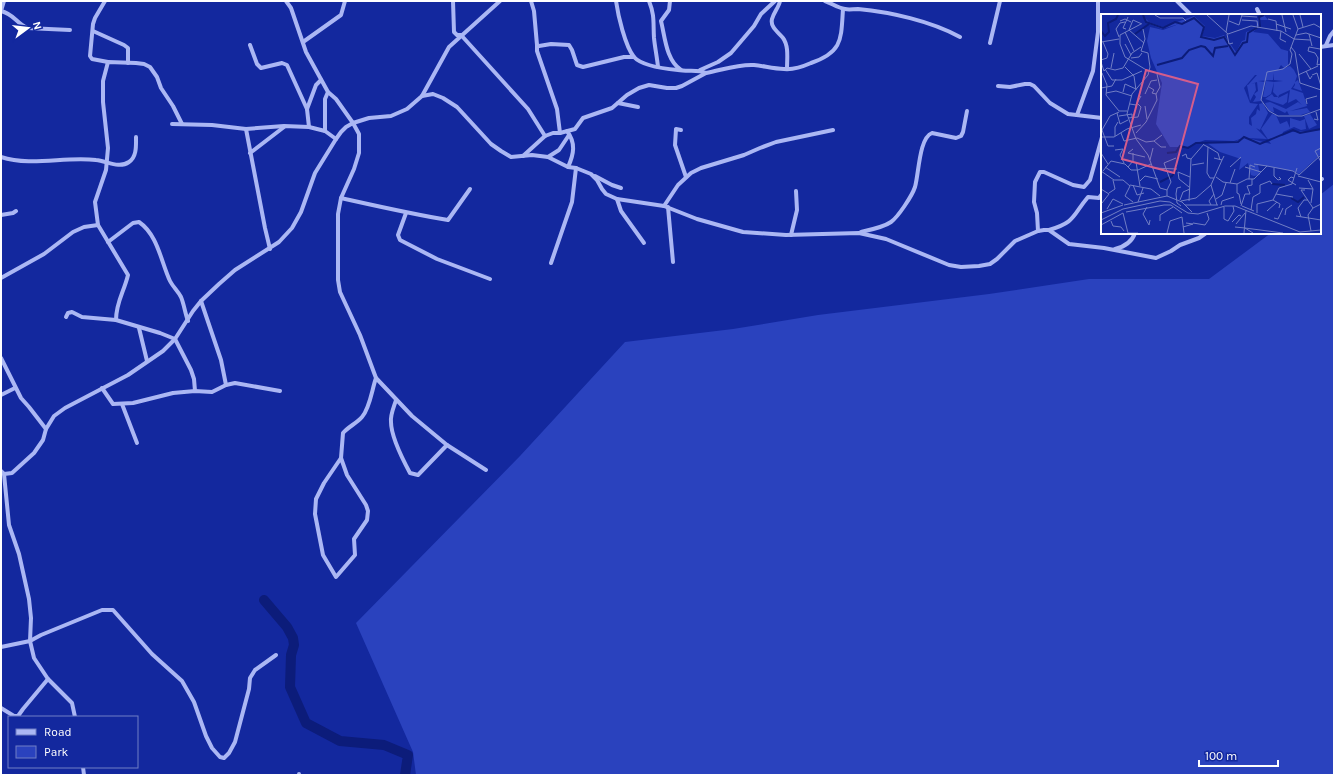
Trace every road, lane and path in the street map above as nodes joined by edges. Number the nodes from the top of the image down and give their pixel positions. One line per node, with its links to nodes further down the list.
1 (4, 1): 19 (street)
2 (105, 1): 23 (street)
3 (286, 1): 27 (street)
4 (345, 1): 27 (street)
5 (454, 1): 25 (street)
6 (500, 1): 25 (street)
7 (531, 1): 29 (street)
8 (616, 1): 34 (street)
9 (648, 1): 37 (street)
10 (670, 1): 40 (street)
11 (775, 1): 39 (street)
12 (780, 1): 38 (street)
13 (825, 1): 17 (street)
14 (1000, 1): 28 (street)
15 (1098, 1): 50 (street)
16 (1177, 1): 20 (street)
17 (843, 9): 26 (street); 38 (street)
18 (1257, 9): 21 (street)
19 (1, 11): 22 (street)
20 (1190, 14)
21 (1260, 14)
22 (70, 30)
23 (93, 31): 35 (street); 36 (street)
24 (1334, 31): 30 (street)
25 (461, 35): 45 (street); 63 (street)
26 (960, 37)
27 (302, 42): 42 (street)
28 (990, 43)
29 (537, 45): 34 (street); 61 (street)
30 (1326, 45): 31 (street); 33 (street)
31 (1334, 45)
32 (250, 46): 48 (street)
33 (1321, 47)
34 (634, 57): 37 (street)
35 (108, 62): 36 (street); 71 (street)
36 (128, 62): 54 (street)
37 (658, 67): 40 (street)
38 (787, 69): 41 (street)
39 (700, 70): 40 (street); 41 (street)
40 (683, 71)
41 (706, 73): 46 (street)
42 (322, 80): 44 (street); 48 (street)
43 (998, 86): 50 (street)
44 (328, 92): 52 (street); 60 (street)
45 (422, 96): 52 (street); 68 (street)
46 (618, 103): 47 (street); 62 (street)
47 (638, 107)
48 (308, 109): 56 (street)
49 (967, 111): 89 (street)
50 (1077, 115): 51 (street)
51 (1101, 118)
52 (353, 123): 65 (street); 80 (street)
53 (172, 124): 54 (street)
54 (182, 124): 57 (street)
55 (284, 126): 56 (street); 57 (street); 67 (street)
56 (309, 127): 60 (street)
57 (246, 130): 67 (street)
58 (681, 130): 75 (street)
59 (833, 130): 75 (street)
60 (325, 131): 65 (street)
61 (560, 133): 62 (street); 63 (street)
62 (568, 133): 70 (street); 72 (street)
63 (545, 136): 68 (street)
64 (136, 137): 71 (street)
65 (336, 139): 95 (street)
66 (1101, 141): 88 (street)
67 (250, 153): 95 (street)
68 (522, 156): 70 (street)
69 (1, 157): 71 (street)
70 (548, 157): 72 (street)
71 (106, 162): 86 (street)
72 (568, 167): 73 (street)
73 (576, 168): 74 (street); 98 (street)
74 (591, 174): 76 (street); 81 (street)
75 (686, 177): 82 (street)
76 (621, 188)
77 (470, 189): 84 (street)
78 (796, 191): 92 (street)
79 (1101, 195): 87 (street)
80 (342, 198): 84 (street); 109 (street)
81 (617, 199): 82 (street); 94 (street)
82 (666, 206): 92 (street); 97 (street)
83 (16, 211): 85 (street)
84 (406, 213): 100 (street)
85 (1, 215)
86 (98, 225): 93 (street); 99 (street)
87 (1049, 230): 88 (street); 96 (street)
88 (1038, 231): 89 (street)
89 (859, 233): 92 (street)
90 (1135, 234): 96 (street)
91 (1205, 234): 96 (street)
92 (791, 235)
93 (108, 242): 103 (street); 104 (street)
94 (644, 243)
95 (270, 249): 101 (street)
96 (1114, 250)
97 (674, 262)
98 (551, 263)
99 (1, 278)
100 (490, 279)
101 (202, 300): 104 (street); 110 (street)
102 (66, 317): 103 (street)
103 (116, 320): 105 (street)
104 (188, 321): 106 (street)
105 (139, 328): 106 (street); 108 (street)
106 (174, 339): 108 (street); 113 (street)
107 (1, 358): 111 (street)
108 (147, 361): 112 (street)
109 (376, 378): 116 (street); 121 (street)
110 (226, 385): 113 (street); 114 (street)
111 (15, 388): 115 (street); 118 (street)
112 (102, 388): 117 (street); 118 (street)
113 (195, 391): 117 (street)
114 (280, 392)
115 (1, 396)
116 (396, 400): 120 (street); 120 (street)
117 (122, 404): 119 (street)
118 (46, 429): 123 (street)
119 (137, 443)
120 (447, 445): 122 (street)
121 (341, 458): 121 (street)
122 (486, 470)
123 (3, 472): 124 (street)
124 (30, 641): 125 (street); 126 (street); 127 (street)
125 (1, 647)
126 (276, 655)
127 (48, 679): 128 (street); 129 (street)
128 (1, 708)
129 (75, 716)

